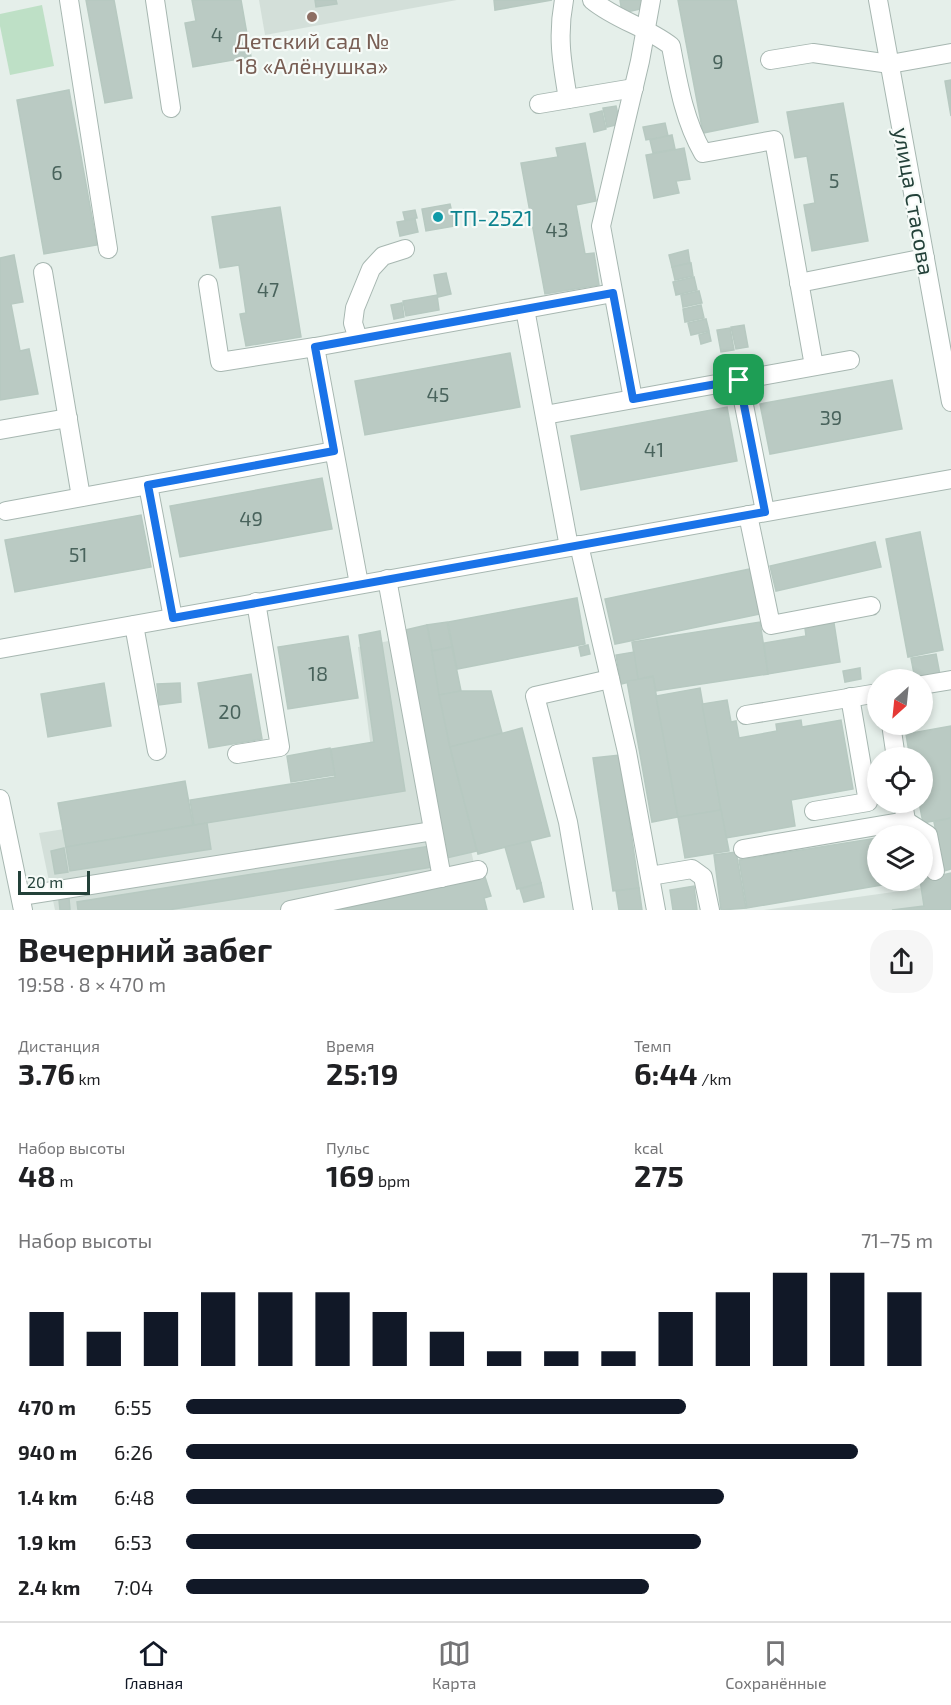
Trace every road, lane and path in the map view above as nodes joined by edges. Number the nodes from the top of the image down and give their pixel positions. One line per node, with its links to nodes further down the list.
1 (69, 0): 15 (street)
2 (155, 0): 14 (street)
3 (564, 0): 12 (street)
4 (592, 0): 7 (street)
5 (651, 0): 7 (street)
6 (878, 0): 10 (street, улица Стасова)
7 (645, 30): 11 (street); 19 (street)
8 (951, 53): 10 (street)
9 (770, 60): 10 (street)
10 (890, 64): 17 (street, улица Стасова)
11 (634, 88): 12 (street); 21 (street)
12 (568, 99): 13 (street)
13 (539, 105)
14 (171, 108)
15 (108, 249)
16 (405, 249): 23 (street)
17 (925, 258): 19 (street); 29 (street, улица Стасова)
18 (43, 272): 31 (street)
19 (799, 283): 26 (street)
20 (208, 284): 24 (street)
21 (613, 293): 22 (street); 28 (street)
22 (525, 309): 23 (street); 30 (street)
23 (358, 339): 24 (street)
24 (315, 347): 33 (street)
25 (850, 360): 26 (street)
26 (814, 366): 27 (street)
27 (739, 380): 28 (street); 38 (street)
28 (633, 399): 30 (street)
29 (951, 402)
30 (545, 415): 39 (street)
31 (68, 418): 32 (street); 36 (street)
32 (0, 430)
33 (334, 451): 35 (street); 41 (street)
34 (951, 479): 38 (street)
35 (148, 485): 36 (street); 44 (street)
36 (81, 497): 37 (street)
37 (6, 510)
38 (757, 513): 39 (street); 43 (street)
39 (574, 546): 40 (street); 47 (street)
40 (387, 579): 41 (street); 59 (street)
41 (359, 584): 42 (street)
42 (256, 603): 44 (street); 54 (street)
43 (871, 606)
44 (173, 618): 45 (street)
45 (134, 625): 46 (street); 53 (street)
46 (0, 649)
47 (610, 679): 63 (street); 67 (street)
48 (951, 680): 49 (street)
49 (933, 683)
50 (867, 695): 51 (street)
51 (850, 697): 52 (street); 56 (street)
52 (746, 715)
53 (157, 751)
54 (237, 754)
55 (0, 799): 65 (street)
56 (814, 811)
57 (900, 813): 60 (street)
58 (905, 813): 62 (street)
59 (433, 831): 64 (street); 65 (street)
60 (743, 849)
61 (478, 870): 64 (street)
62 (934, 871)
63 (650, 876): 68 (street); 69 (street)
64 (442, 878): 66 (street)
65 (22, 903)
66 (291, 910)
67 (583, 910)
68 (656, 910)
69 (710, 910)

